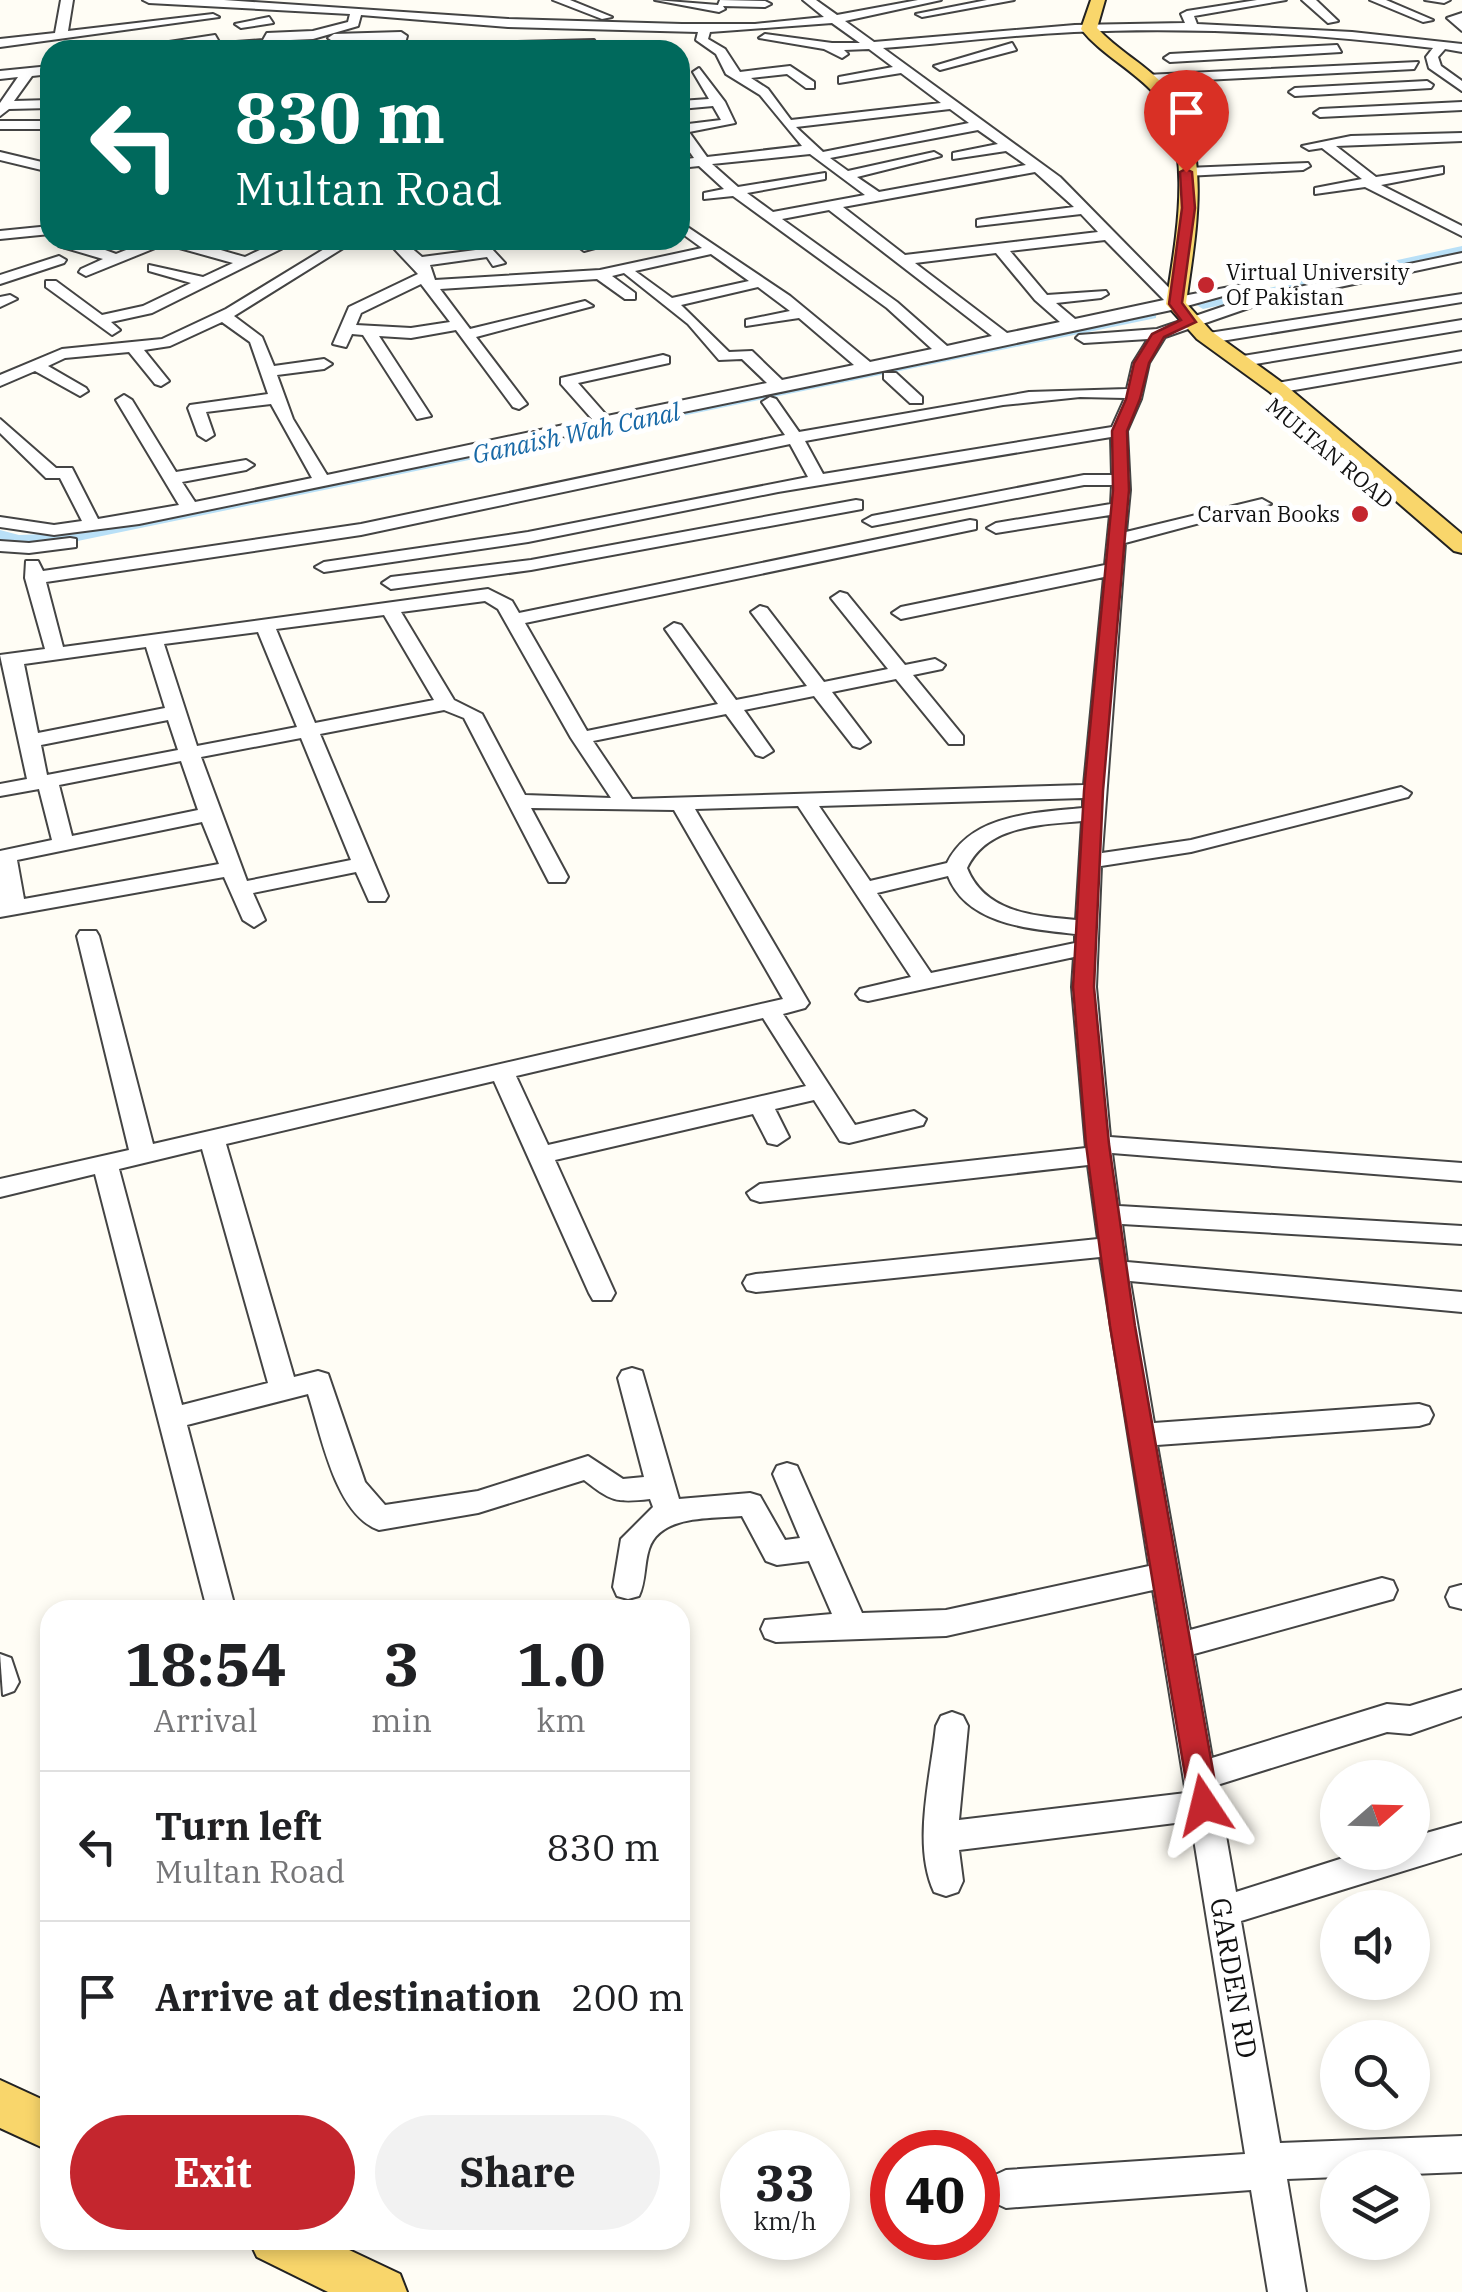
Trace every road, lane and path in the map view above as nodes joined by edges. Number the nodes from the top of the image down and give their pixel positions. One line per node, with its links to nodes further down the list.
1 (68, 0): 53 (street)
2 (149, 0): 16 (street)
3 (402, 0): 22 (street)
4 (556, 0): 38 (street); 42 (street)
5 (661, 0): 19 (street)
6 (809, 0): 25 (street)
7 (935, 0): 23 (street)
8 (1098, 0): 55 (main road)
9 (1212, 0): 26 (street)
10 (1280, 0): 20 (street)
11 (1308, 0): 41 (street)
12 (1376, 0): 35 (street)
13 (1431, 0): 14 (street)
14 (1444, 0)
15 (883, 1): 23 (street); 25 (street)
16 (187, 2): 27 (street)
17 (1015, 2): 28 (street); 33 (street)
18 (294, 3): 22 (street); 27 (street)
19 (722, 6): 21 (street); 46 (street)
20 (1262, 6): 26 (street); 50 (street)
21 (761, 7)
22 (324, 8): 24 (street)
23 (902, 8): 32 (street)
24 (356, 10): 38 (street); 63 (street)
25 (822, 10): 32 (street)
26 (1229, 10): 44 (street)
27 (265, 13): 37 (street); 51 (street); 54 (street)
28 (970, 13)
29 (985, 16): 49 (street)
30 (1462, 16): 45 (street)
31 (1047, 18): 55 (street)
32 (834, 20): 46 (street); 69 (street)
33 (934, 21)
34 (167, 22): 36 (street); 51 (street); 58 (street)
35 (1392, 22): 40 (street); 68 (street); 68 (street)
36 (129, 23): 53 (street); 57 (street)
37 (241, 24)
38 (508, 24): 39 (street); 52 (street)
39 (601, 25): 42 (street); 67 (street)
40 (1367, 25)
41 (1330, 27): 50 (street); 68 (street); 73 (street)
42 (669, 30): 46 (street)
43 (948, 30): 69 (street)
44 (1194, 30): 47 (street); 55 (street)
45 (1462, 30): 68 (street)
46 (706, 31): 72 (street); 84 (street)
47 (1230, 31): 50 (street); 74 (street)
48 (455, 32): 52 (street)
49 (1022, 32): 55 (street); 69 (street)
50 (1294, 32)
51 (209, 33): 59 (street); 60 (street)
52 (493, 33): 66 (street)
53 (61, 35): 56 (street)
54 (284, 36): 61 (street); 62 (street)
55 (1079, 37): 77 (street); 90 (main road)
56 (46, 40)
57 (124, 40)
58 (174, 40)
59 (191, 40)
60 (248, 40)
61 (275, 40)
62 (306, 40)
63 (314, 40)
64 (330, 40): 65 (street)
65 (400, 40)
66 (488, 40)
67 (597, 40)
68 (1444, 40): 94 (street)
69 (867, 41): 72 (street); 72 (street); 79 (street)
70 (0, 42): 71 (street)
71 (40, 42)
72 (829, 46): 79 (street)
73 (1342, 48): 74 (street); 80 (street)
74 (1255, 52): 75 (street)
75 (1170, 58)
76 (1414, 65): 80 (street)
77 (940, 66)
78 (40, 68): 82 (street)
79 (904, 68): 89 (street); 95 (street)
80 (1363, 68): 86 (street)
81 (818, 69): 85 (street)
82 (28, 72): 88 (street); 99 (street)
83 (699, 72): 84 (street); 87 (street); 102 (street)
84 (734, 72): 85 (street); 114 (street)
85 (792, 72): 91 (street)
86 (1270, 72): 90 (street); 96 (street)
87 (690, 73)
88 (0, 75)
89 (843, 80)
90 (1146, 80): 139 (main road)
91 (810, 85)
92 (1427, 85): 96 (street)
93 (40, 88): 99 (street)
94 (1462, 88)
95 (932, 89): 98 (street); 103 (street)
96 (1296, 92): 107 (street)
97 (690, 96): 102 (street)
98 (891, 97)
99 (7, 99): 100 (street)
100 (40, 103)
101 (690, 105): 102 (street)
102 (720, 105): 106 (street); 111 (street); 129 (street)
103 (955, 105): 108 (street); 116 (street)
104 (1462, 106): 105 (street)
105 (1399, 109): 107 (street); 113 (street)
106 (690, 112)
107 (1320, 113): 125 (street)
108 (868, 115): 112 (street); 120 (street)
109 (1462, 115): 113 (street)
110 (762, 116): 114 (street)
111 (744, 117)
112 (849, 117): 114 (street); 120 (street)
113 (1413, 118): 122 (street)
114 (783, 119): 131 (street)
115 (40, 124): 117 (street)
116 (983, 125): 119 (street); 120 (street)
117 (0, 126)
118 (29, 136): 123 (street)
119 (998, 136): 127 (street); 136 (street)
120 (887, 137): 130 (street)
121 (1462, 137): 122 (street)
122 (1436, 138): 125 (street)
123 (40, 139)
124 (733, 139): 129 (street)
125 (1351, 140): 126 (street)
126 (1324, 144): 128 (street); 143 (street)
127 (1010, 146): 133 (street); 137 (street)
128 (1309, 146)
129 (694, 147): 131 (street); 146 (street)
130 (853, 148): 131 (street); 136 (street)
131 (820, 155): 134 (street); 140 (street)
132 (0, 156): 135 (street)
133 (958, 156)
134 (791, 164)
135 (40, 166)
136 (882, 167): 140 (street); 147 (street)
137 (1038, 168): 142 (street); 144 (street)
138 (1438, 170): 143 (street)
139 (1186, 172): 143 (street); 202 (main road)
140 (846, 175): 149 (street)
141 (820, 176): 146 (street)
142 (1056, 182): 145 (street); 152 (street)
143 (1372, 183): 157 (street)
144 (957, 184): 147 (street); 150 (street)
145 (1040, 185)
146 (732, 190): 148 (street); 153 (street)
147 (916, 190): 149 (street)
148 (709, 196)
149 (877, 197): 151 (street)
150 (973, 197)
151 (832, 205): 153 (street); 174 (street)
152 (1082, 210): 158 (street); 160 (street)
153 (768, 217): 194 (street)
154 (40, 231): 155 (street)
155 (3, 232)
156 (690, 232): 161 (street)
157 (1462, 232)
158 (1108, 235): 160 (street); 202 (street)
159 (1462, 242): 202 (street)
160 (1004, 248): 170 (street); 195 (street)
161 (716, 249): 178 (street); 184 (street)
162 (87, 250): 171 (street)
163 (139, 250): 171 (street)
164 (202, 250): 176 (street)
165 (272, 250): 176 (street)
166 (307, 250): 169 (street)
167 (331, 250): 169 (street)
168 (402, 250): 183 (street)
169 (322, 255): 198 (street)
170 (940, 256): 174 (street); 179 (street)
171 (117, 259): 181 (street)
172 (0, 260): 185 (street)
173 (60, 260): 185 (street)
174 (901, 260): 190 (street)
175 (1458, 261): 202 (street)
176 (248, 262): 188 (street)
177 (498, 262): 183 (street)
178 (735, 263): 182 (street); 187 (street)
179 (956, 266)
180 (154, 268): 188 (street)
181 (86, 272)
182 (687, 272)
183 (425, 274): 184 (street); 205 (street); 206 (street)
184 (600, 274): 196 (street)
185 (7, 277)
186 (1069, 280): 195 (street)
187 (762, 282): 196 (street); 197 (street)
188 (206, 283): 199 (street)
189 (51, 284): 199 (street)
190 (937, 289): 192 (street); 208 (street)
191 (1457, 291): 202 (street)
192 (920, 292)
193 (902, 296): 194 (street)
194 (885, 300): 210 (street)
195 (1044, 300): 201 (street)
196 (669, 303): 224 (street)
197 (803, 313): 200 (street); 216 (street)
198 (224, 315): 209 (street); 217 (street)
199 (103, 319): 209 (street)
200 (751, 322)
201 (1073, 325): 202 (street); 208 (street)
202 (1194, 325): 207 (street); 213 (main road, MULTAN ROAD); 258 (main road, MULTAN ROAD)
203 (1462, 325): 213 (street)
204 (589, 328): 205 (street)
205 (464, 330): 206 (street); 228 (street)
206 (368, 331): 229 (street)
207 (1159, 334): 218 (street); 223 (street, GARDEN RD)
208 (1006, 340): 210 (street)
209 (132, 348): 214 (street); 220 (street)
210 (946, 353): 216 (street)
211 (1462, 356): 221 (street)
212 (662, 360): 231 (street)
213 (1243, 361): 221 (main road, MULTAN ROAD)
214 (34, 364): 219 (street); 222 (street)
215 (324, 364): 217 (street)
216 (869, 369): 224 (street)
217 (270, 371): 225 (street)
218 (890, 376): 224 (street); 227 (street)
219 (0, 381)
220 (160, 381)
221 (1277, 388): 253 (main road, MULTAN ROAD)
222 (80, 391)
223 (1134, 394): 232 (street, GARDEN RD); 234 (street)
224 (775, 395): 231 (street); 234 (street); 254 (street)
225 (279, 398): 233 (street); 238 (street)
226 (124, 400): 236 (street)
227 (916, 400)
228 (519, 404)
229 (422, 416)
230 (0, 424): 247 (street)
231 (604, 424): 238 (street)
232 (1119, 431): 237 (street); 239 (street, GARDEN RD)
233 (206, 434)
234 (794, 436): 237 (street); 243 (street)
235 (246, 465): 236 (street)
236 (174, 478): 242 (street)
237 (824, 480): 241 (street); 249 (street)
238 (323, 482): 242 (street)
239 (1120, 494): 244 (street); 248 (street); 251 (street, GARDEN RD)
240 (1262, 504): 251 (street)
241 (856, 505): 244 (street); 257 (street)
242 (190, 509): 247 (street)
243 (394, 520): 255 (street); 261 (street)
244 (872, 520): 250 (street)
245 (0, 522): 247 (street)
246 (970, 525): 250 (street)
247 (93, 526)
248 (996, 528)
249 (514, 539): 255 (street); 257 (street)
250 (892, 540): 267 (street)
251 (1117, 540): 260 (street, GARDEN RD)
252 (0, 546): 254 (street)
253 (1462, 546)
254 (29, 548): 261 (street)
255 (406, 555): 256 (street)
256 (376, 560): 259 (street); 262 (street)
257 (522, 566): 262 (street)
258 (1462, 566)
259 (324, 568)
260 (1114, 569): 266 (street); 291 (street, GARDEN RD)
261 (34, 578): 271 (street)
262 (390, 584): 264 (street)
263 (840, 598): 274 (street)
264 (396, 608): 267 (street); 268 (street); 276 (street)
265 (760, 612): 275 (street)
266 (901, 613)
267 (510, 620): 280 (street)
268 (264, 624): 270 (street); 279 (street)
269 (674, 629): 277 (street)
270 (153, 638): 271 (street); 278 (street)
271 (55, 652): 272 (street)
272 (6, 660): 282 (street)
273 (934, 665): 274 (street)
274 (900, 672): 275 (street); 281 (street)
275 (819, 689): 277 (street); 283 (street)
276 (446, 704): 279 (street); 289 (street)
277 (731, 707): 280 (street); 284 (street)
278 (176, 712): 282 (street); 285 (street)
279 (305, 730): 285 (street); 297 (street)
280 (581, 738): 293 (street)
281 (956, 740)
282 (30, 741): 286 (street)
283 (860, 742)
284 (763, 751)
285 (188, 753): 286 (street); 294 (street)
286 (43, 782): 287 (street); 295 (street)
287 (0, 790)
288 (1401, 794): 296 (street)
289 (517, 801): 293 (street); 300 (street)
290 (806, 802): 291 (street); 292 (street); 302 (street)
291 (1093, 802): 296 (street, GARDEN RD); 299 (street)
292 (680, 804): 293 (street); 310 (street)
293 (626, 805)
294 (210, 814): 295 (street); 301 (street)
295 (63, 843): 298 (street)
296 (1091, 862): 307 (street, GARDEN RD)
297 (363, 864): 301 (street); 303 (street)
298 (4, 866): 304 (street)
299 (956, 868): 302 (street); 307 (street)
300 (557, 877)
301 (235, 879): 304 (street); 305 (street)
302 (864, 889): 308 (street)
303 (377, 896)
304 (7, 908)
305 (254, 920)
306 (88, 936): 318 (street)
307 (1087, 937): 308 (street); 317 (street, GARDEN RD)
308 (924, 980): 309 (street)
309 (868, 994)
310 (769, 1010): 311 (street); 312 (street)
311 (502, 1072): 316 (street); 319 (street)
312 (819, 1090): 313 (street); 314 (street)
313 (760, 1104): 315 (street); 319 (street)
314 (914, 1119)
315 (777, 1138)
316 (212, 1139): 318 (street); 331 (street)
317 (1099, 1149): 321 (street); 323 (street); 324 (street, GARDEN RD)
318 (143, 1154): 320 (street)
319 (542, 1154): 328 (street)
320 (105, 1163): 322 (street); 333 (street)
321 (1462, 1172)
322 (0, 1188)
323 (760, 1193)
324 (1107, 1214): 325 (street); 326 (street, GARDEN RD)
325 (1462, 1235)
326 (1113, 1258): 327 (street); 329 (street); 334 (street, GARDEN RD)
327 (756, 1283)
328 (602, 1293)
329 (1462, 1302)
330 (632, 1378): 336 (street)
331 (284, 1390): 333 (street); 336 (street)
332 (1418, 1415): 334 (street)
333 (172, 1418): 341 (street)
334 (1141, 1436): 338 (street, GARDEN RD)
335 (788, 1474): 337 (street)
336 (664, 1499): 337 (street); 339 (street)
337 (819, 1548): 342 (street)
338 (1165, 1575): 342 (street); 344 (street, GARDEN RD)
339 (628, 1587)
340 (1382, 1590): 344 (street)
341 (218, 1600)
342 (852, 1626): 343 (street)
343 (776, 1629)
344 (1177, 1646): 347 (street, GARDEN RD)
345 (1462, 1703): 347 (street)
346 (952, 1726): 348 (street)
347 (1202, 1791): 348 (street); 353 (street, GARDEN RD)
348 (941, 1837): 352 (street)
349 (1462, 1838): 350 (street)
350 (1430, 1847)
351 (1355, 1870): 353 (street)
352 (946, 1881)
353 (1222, 1912): 357 (street, GARDEN RD)
354 (0, 2102): 355 (main road)
355 (40, 2123)
356 (1462, 2154): 357 (street)
357 (1266, 2167): 358 (street); 361 (street, GARDEN RD)
358 (1006, 2190)
359 (295, 2250): 360 (main road)
360 (382, 2292)
361 (1287, 2292)

